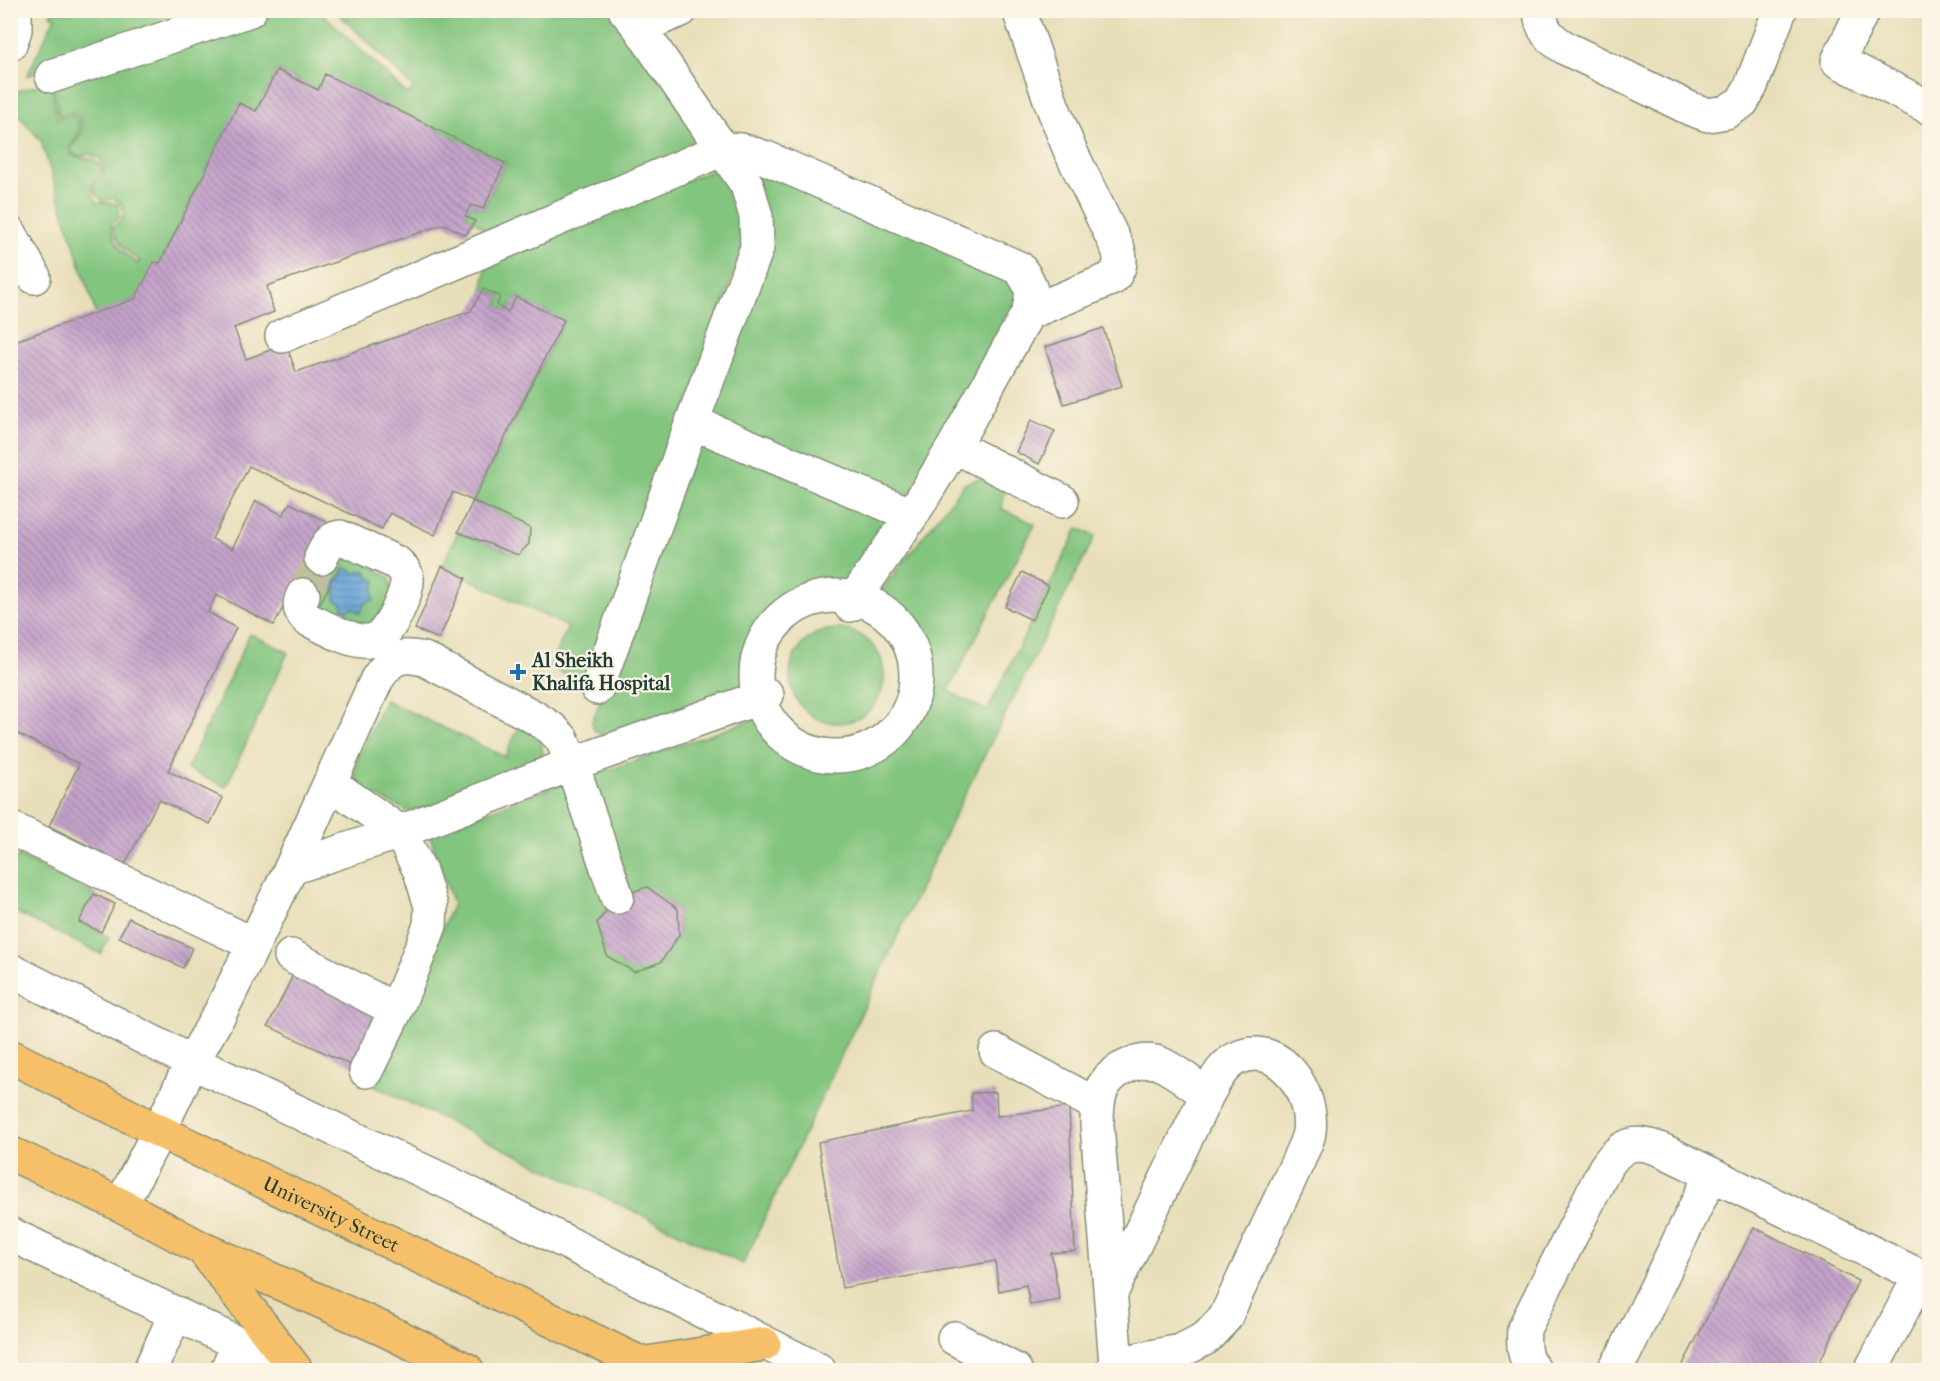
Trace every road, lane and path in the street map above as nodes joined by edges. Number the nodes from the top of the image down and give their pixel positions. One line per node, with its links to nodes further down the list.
1 (15, 10): 9 (street)
2 (250, 10): 10 (street)
3 (681, 10): 8 (street)
4 (1019, 10): 15 (street)
5 (1540, 10): 6 (street)
6 (1780, 10)
7 (1863, 10): 11 (street)
8 (632, 19): 12 (street)
9 (10, 44)
10 (52, 76)
11 (1929, 108)
12 (723, 149): 15 (street); 16 (street); 17 (street)
13 (10, 232): 14 (street)
14 (34, 277)
15 (1028, 313): 18 (street)
16 (282, 336)
17 (692, 422): 20 (street); 25 (street)
18 (954, 446): 19 (street); 20 (street)
19 (1062, 501)
20 (912, 515): 23 (street)
21 (321, 558): 24 (street)
22 (303, 595): 24 (street)
23 (852, 601): 26 (street); 26 (street)
24 (388, 647): 27 (street); 28 (street)
25 (597, 688)
26 (762, 697): 27 (street)
27 (572, 764): 30 (street); 32 (street)
28 (330, 783): 30 (street); 31 (street)
29 (10, 828): 33 (street)
30 (400, 832): 31 (street); 36 (street)
31 (291, 868): 33 (street)
32 (617, 897)
33 (253, 944): 39 (street)
34 (291, 956): 36 (street)
35 (10, 970): 39 (street)
36 (396, 1010): 40 (street)
37 (996, 1051): 42 (street)
38 (10, 1056): 43 (main road, University Street)
39 (192, 1062): 43 (street); 53 (street)
40 (366, 1071)
41 (1207, 1095): 42 (street); 50 (street); 56 (street)
42 (1097, 1105): 50 (street)
43 (159, 1131): 46 (street); 55 (main road, University Street)
44 (10, 1154): 46 (main road)
45 (1711, 1175): 49 (street); 62 (street); 63 (street)
46 (121, 1205): 48 (main road)
47 (10, 1234): 51 (street)
48 (203, 1250): 58 (main road); 59 (main road)
49 (1924, 1278): 64 (street)
50 (1111, 1293): 56 (street)
51 (176, 1313): 54 (street); 57 (street)
52 (954, 1338): 61 (street)
53 (764, 1344): 55 (main road); 60 (street)
54 (233, 1357): 58 (street)
55 (648, 1367)
56 (1114, 1367)
57 (150, 1371)
58 (295, 1371)
59 (467, 1371)
60 (819, 1371)
61 (1016, 1371)
62 (1534, 1371)
63 (1614, 1371)
64 (1871, 1371)

